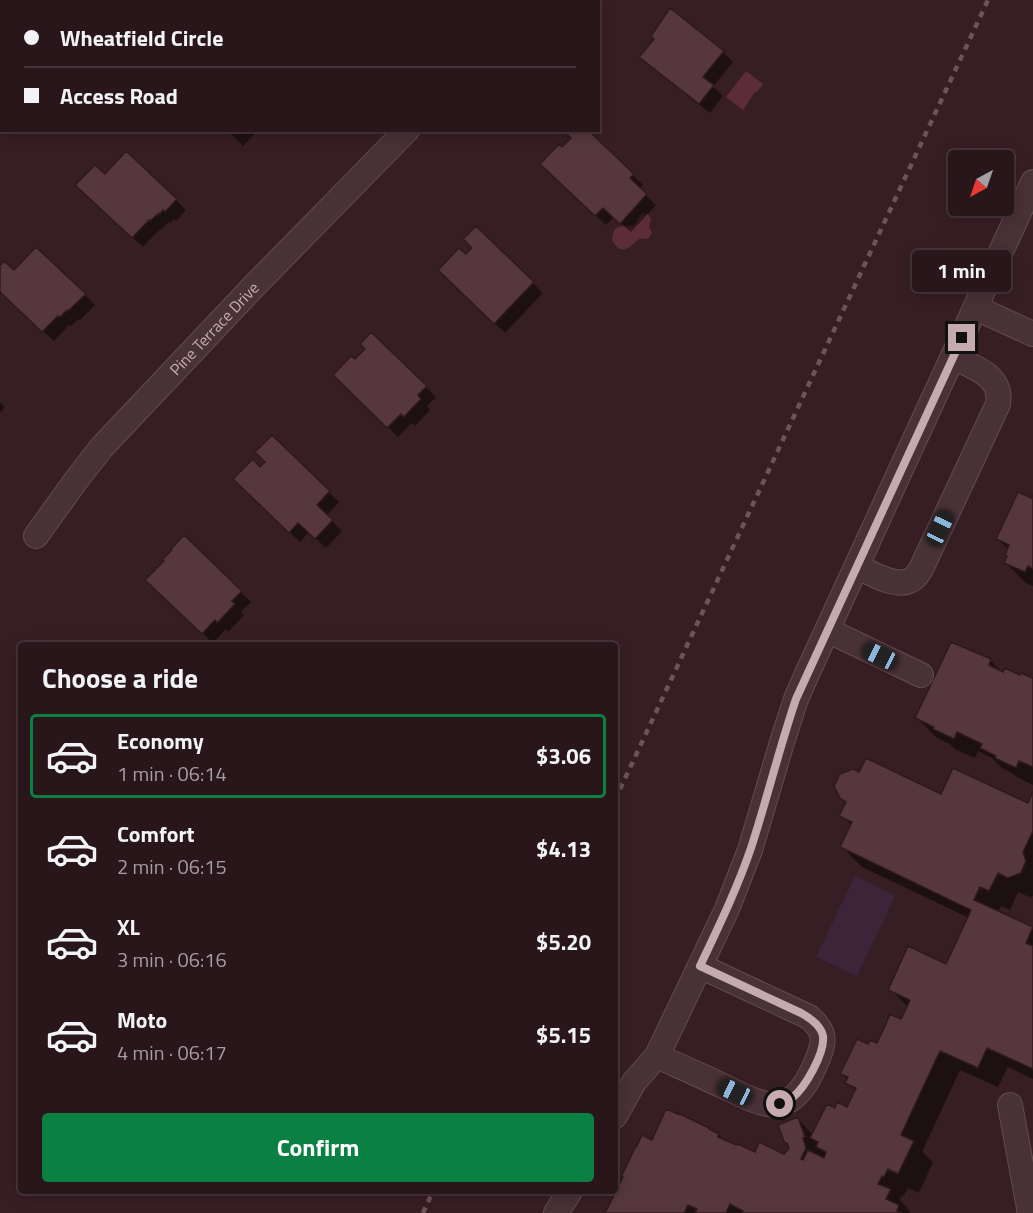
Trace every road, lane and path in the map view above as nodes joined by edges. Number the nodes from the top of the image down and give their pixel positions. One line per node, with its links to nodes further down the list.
1 (405, 132): 7 (street, Pine Terrace Drive)
2 (1033, 182): 3 (street)
3 (1028, 208): 4 (street)
4 (976, 308): 5 (street); 6 (street)
5 (1033, 334)
6 (953, 357): 8 (street); 8 (street)
7 (36, 536)
8 (857, 566): 9 (street)
9 (827, 630): 10 (street); 11 (street)
10 (921, 675)
11 (700, 966): 12 (street); 12 (street)
12 (657, 1056): 14 (street)
13 (1010, 1105): 17 (street)
14 (618, 1111)
15 (568, 1194): 16 (street)
16 (556, 1213)
17 (1030, 1213)

